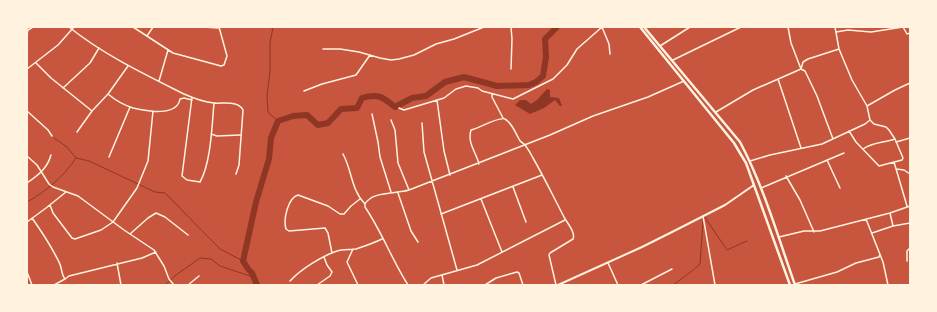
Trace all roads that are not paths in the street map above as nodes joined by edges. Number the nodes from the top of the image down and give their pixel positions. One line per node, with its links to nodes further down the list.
1 (33, 27): 23 (street)
2 (69, 27): 19 (street)
3 (74, 27): 19 (street)
4 (134, 27): 24 (street)
5 (153, 27): 24 (street)
6 (202, 27): 7 (street)
7 (219, 27): 29 (street)
8 (475, 27): 20 (street)
9 (484, 27): 20 (street)
10 (511, 27): 37 (street)
11 (602, 27): 30 (street); 45 (street)
12 (640, 27): 40 (main road)
13 (644, 27): 25 (main road)
14 (690, 27): 25 (street)
15 (741, 27): 32 (street)
16 (788, 27): 36 (street)
17 (835, 27): 21 (street)
18 (903, 27): 21 (street); 22 (street)
19 (72, 30): 26 (street); 33 (street)
20 (477, 30): 31 (street)
21 (836, 32): 28 (street)
22 (910, 33)
23 (27, 34)
24 (147, 36): 29 (street)
25 (660, 46): 32 (main road)
26 (99, 48): 34 (street); 42 (street)
27 (323, 49): 31 (street)
28 (839, 49): 36 (street); 50 (street)
29 (168, 50): 39 (street)
30 (610, 54)
31 (370, 55): 43 (street)
32 (672, 61): 56 (main road)
33 (36, 63): 35 (street); 42 (street)
34 (128, 66): 39 (street); 44 (street)
35 (27, 69)
36 (801, 69): 38 (street); 68 (street)
37 (511, 70)
38 (778, 79): 56 (street); 72 (street)
39 (160, 81): 46 (street)
40 (684, 81): 71 (street); 92 (main road)
41 (910, 83): 50 (street)
42 (63, 88): 54 (street)
43 (304, 91)
44 (108, 94): 51 (street); 54 (street)
45 (492, 94): 48 (street); 58 (street)
46 (192, 97): 47 (street); 49 (street)
47 (192, 100): 55 (street); 64 (street)
48 (437, 100): 52 (street); 87 (street)
49 (214, 103): 64 (street); 65 (street)
50 (867, 106): 60 (street)
51 (130, 107): 55 (street); 78 (street)
52 (399, 108)
53 (27, 111): 66 (street)
54 (92, 111): 62 (street)
55 (153, 111): 114 (street)
56 (716, 112): 80 (main road)
57 (372, 114): 98 (street)
58 (503, 118): 71 (street); 82 (street)
59 (391, 120): 96 (street)
60 (870, 120): 63 (street); 69 (street)
61 (422, 123): 90 (street)
62 (77, 132)
63 (850, 132): 68 (street); 73 (street)
64 (212, 135): 65 (street)
65 (240, 135): 85 (street)
66 (52, 136)
67 (910, 138): 70 (street)
68 (833, 139): 72 (street)
69 (895, 139): 70 (street); 73 (street)
70 (896, 142): 81 (street)
71 (525, 145): 82 (street); 88 (street)
72 (801, 148): 80 (street)
73 (863, 149): 81 (street)
74 (844, 153): 79 (street)
75 (343, 154): 101 (street)
76 (51, 155): 84 (street)
77 (27, 156): 84 (street)
78 (109, 157)
79 (827, 160): 89 (street); 95 (street)
80 (750, 161): 94 (main road)
81 (894, 162): 83 (street)
82 (479, 164): 87 (street)
83 (896, 170): 86 (street); 106 (street)
84 (42, 173): 91 (street); 97 (street)
85 (236, 174)
86 (910, 174)
87 (450, 175): 90 (street)
88 (542, 175): 93 (street); 112 (street)
89 (786, 176): 94 (street); 118 (street)
90 (432, 181): 96 (street); 108 (street)
91 (27, 183)
92 (754, 185): 103 (main road); 109 (street)
93 (513, 187): 102 (street); 115 (street)
94 (760, 188): 100 (main road)
95 (840, 188)
96 (409, 190): 99 (street)
97 (66, 192): 105 (street); 114 (street)
98 (391, 192): 99 (street); 104 (street)
99 (398, 193): 124 (street)
100 (764, 198): 103 (main road); 122 (main road)
101 (360, 199): 104 (street); 129 (street)
102 (481, 199): 108 (street); 128 (street)
103 (759, 199): 158 (main road)
104 (365, 204): 123 (street)
105 (50, 205): 110 (street); 114 (street)
106 (909, 206): 107 (street)
107 (890, 213): 111 (street); 117 (street)
108 (441, 214): 136 (street)
109 (703, 216): 134 (street); 157 (street)
110 (32, 218): 113 (street); 140 (street)
111 (866, 219): 118 (street); 119 (street)
112 (565, 220): 128 (street); 154 (street)
113 (27, 222)
114 (113, 222): 120 (street)
115 (526, 222)
116 (910, 223): 117 (street)
117 (893, 226): 119 (street)
118 (814, 232): 122 (street)
119 (872, 233): 130 (street)
120 (130, 234): 121 (street); 127 (street)
121 (188, 235)
122 (778, 237): 159 (main road)
123 (382, 239): 126 (street); 149 (street)
124 (418, 242)
125 (910, 248): 132 (street)
126 (353, 249): 129 (street); 148 (street)
127 (156, 252): 133 (street); 145 (street)
128 (502, 252): 136 (street)
129 (332, 253): 131 (street)
130 (880, 254): 159 (street); 160 (street)
131 (324, 257): 141 (street); 147 (street)
132 (907, 261)
133 (117, 263): 140 (street); 144 (street)
134 (608, 263): 154 (street); 155 (street)
135 (672, 269): 156 (street)
136 (456, 270): 138 (street)
137 (27, 272): 142 (street)
138 (442, 275): 150 (street); 151 (street)
139 (199, 276): 146 (street)
140 (65, 279): 143 (street)
141 (290, 281)
142 (32, 285)
143 (54, 285)
144 (121, 285)
145 (174, 285)
146 (188, 285)
147 (317, 285)
148 (358, 285)
149 (407, 285)
150 (423, 285)
151 (444, 285)
152 (484, 285): 153 (street)
153 (523, 285)
154 (557, 285)
155 (618, 285)
156 (640, 285)
157 (715, 285)
158 (790, 285)
159 (795, 285)
160 (888, 285)

